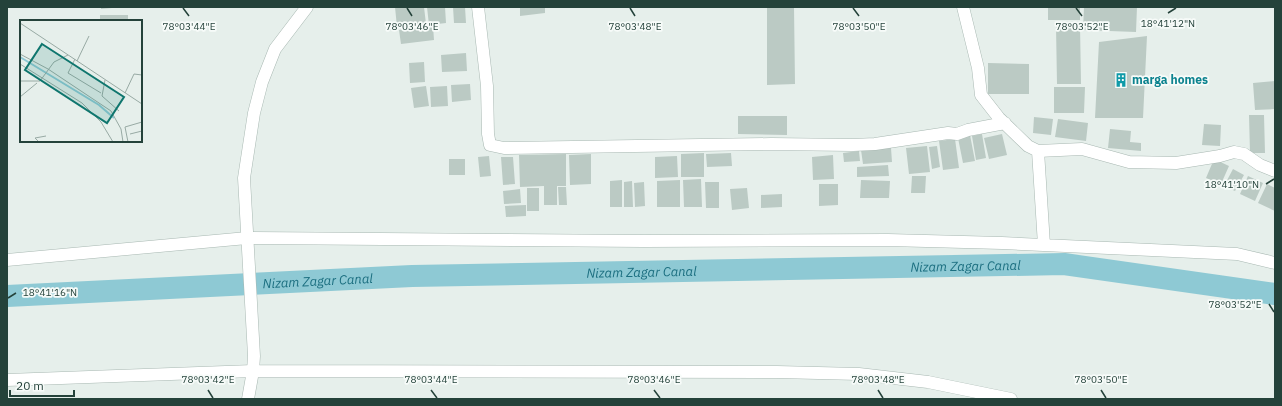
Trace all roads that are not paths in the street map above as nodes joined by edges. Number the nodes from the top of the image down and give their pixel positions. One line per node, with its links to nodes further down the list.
1 (307, 7): 7 (street)
2 (478, 7): 4 (street)
3 (963, 7): 4 (street)
4 (1005, 123): 5 (street)
5 (1038, 150): 6 (street); 8 (street)
6 (1275, 171)
7 (247, 241): 8 (street); 9 (street); 11 (street)
8 (1044, 245): 10 (street)
9 (7, 260)
10 (1275, 263)
11 (253, 371): 12 (street); 13 (street); 14 (street)
12 (7, 380)
13 (248, 399)
14 (1011, 399)

